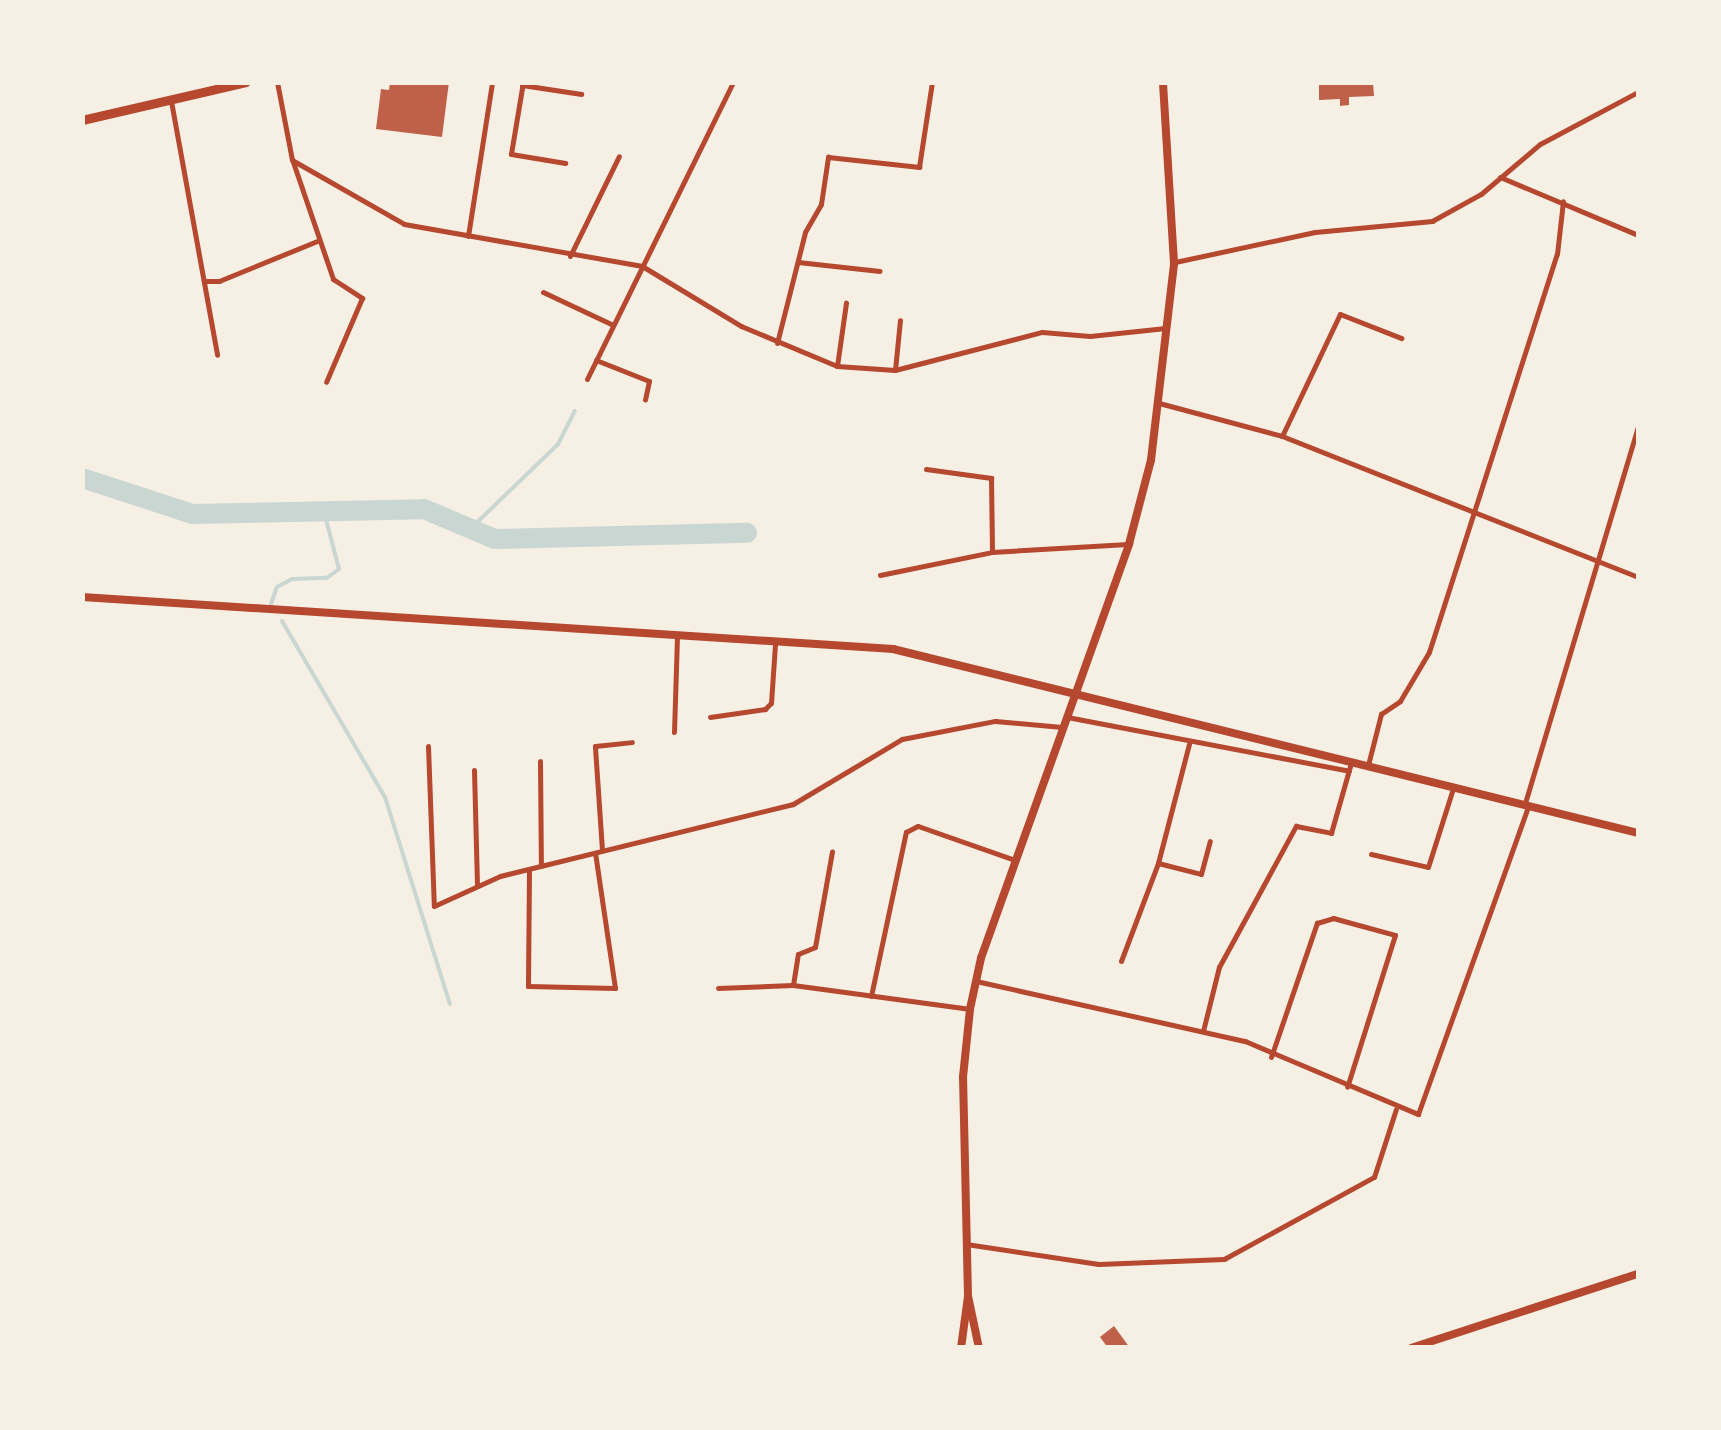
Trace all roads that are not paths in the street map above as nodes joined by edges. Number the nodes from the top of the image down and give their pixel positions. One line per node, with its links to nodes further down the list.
1 (193, 82): 11 (street)
2 (246, 82): 11 (main road)
3 (277, 82): 15 (street)
4 (492, 82): 20 (street)
5 (733, 82): 25 (street)
6 (932, 82): 23 (street)
7 (1163, 82): 24 (street)
8 (523, 84): 10 (street); 16 (street)
9 (1638, 92): 17 (street)
10 (581, 94)
11 (194, 96): 12 (main road)
12 (171, 101): 13 (main road); 27 (street)
13 (82, 120)
14 (620, 156): 22 (street)
15 (292, 160): 20 (street); 21 (street)
16 (565, 164)
17 (1500, 177): 18 (street); 24 (street)
18 (1564, 201): 19 (street); 46 (street)
19 (1638, 234)
20 (468, 236): 22 (street)
21 (317, 241): 27 (street); 40 (street)
22 (570, 256): 25 (street)
23 (798, 262): 26 (street); 34 (street)
24 (1174, 262): 32 (street)
25 (642, 266): 31 (street); 34 (street)
26 (880, 272)
27 (205, 281): 35 (street)
28 (543, 292): 31 (street)
29 (846, 303): 37 (street)
30 (900, 320): 38 (street)
31 (614, 326): 36 (street)
32 (1169, 328): 38 (street); 42 (street)
33 (1401, 338): 44 (street)
34 (777, 343): 37 (street)
35 (217, 355)
36 (596, 360): 39 (street); 41 (street)
37 (837, 366): 38 (street)
38 (895, 370)
39 (587, 379)
40 (326, 382)
41 (645, 400)
42 (1159, 403): 44 (street); 47 (street)
43 (1638, 426): 49 (street)
44 (1282, 436): 46 (street)
45 (926, 469): 48 (street)
46 (1476, 512): 49 (street); 65 (street)
47 (1129, 544): 48 (street); 55 (street)
48 (992, 552): 50 (street)
49 (1598, 561): 51 (street); 69 (street)
50 (880, 575)
51 (1638, 577)
52 (82, 597): 53 (street)
53 (677, 638): 54 (street); 59 (street)
54 (775, 644): 55 (street); 56 (street)
55 (1076, 690): 57 (street); 63 (street)
56 (710, 717)
57 (1066, 717): 58 (street); 61 (street)
58 (1062, 727): 72 (street); 75 (street)
59 (674, 732)
60 (632, 742): 72 (street)
61 (1189, 744): 67 (street); 76 (street)
62 (428, 746): 79 (street)
63 (1352, 760): 65 (street); 67 (street)
64 (540, 762): 77 (street)
65 (1368, 765): 68 (street)
66 (474, 770): 79 (street)
67 (1349, 770): 86 (street)
68 (1454, 786): 69 (street); 74 (street)
69 (1526, 804): 70 (street); 89 (street)
70 (1638, 833)
71 (1210, 841): 76 (street)
72 (599, 852): 77 (street); 78 (street)
73 (832, 852): 82 (street)
74 (1371, 854)
75 (1014, 860): 81 (street); 84 (street)
76 (1158, 862): 80 (street)
77 (542, 866): 78 (street)
78 (530, 870): 79 (street)
79 (478, 885)
80 (1120, 961)
81 (976, 981): 85 (street); 86 (street)
82 (793, 986): 83 (street); 84 (street)
83 (718, 988)
84 (871, 996): 85 (street)
85 (970, 1009): 90 (street)
86 (1203, 1031): 87 (street)
87 (1271, 1057): 88 (street); 88 (street)
88 (1346, 1088): 89 (street)
89 (1396, 1109): 90 (street)
90 (966, 1244): 92 (street)
91 (1638, 1274): 95 (street)
92 (968, 1296): 93 (street); 94 (street)
93 (962, 1348)
94 (979, 1348)
95 (1411, 1348)

